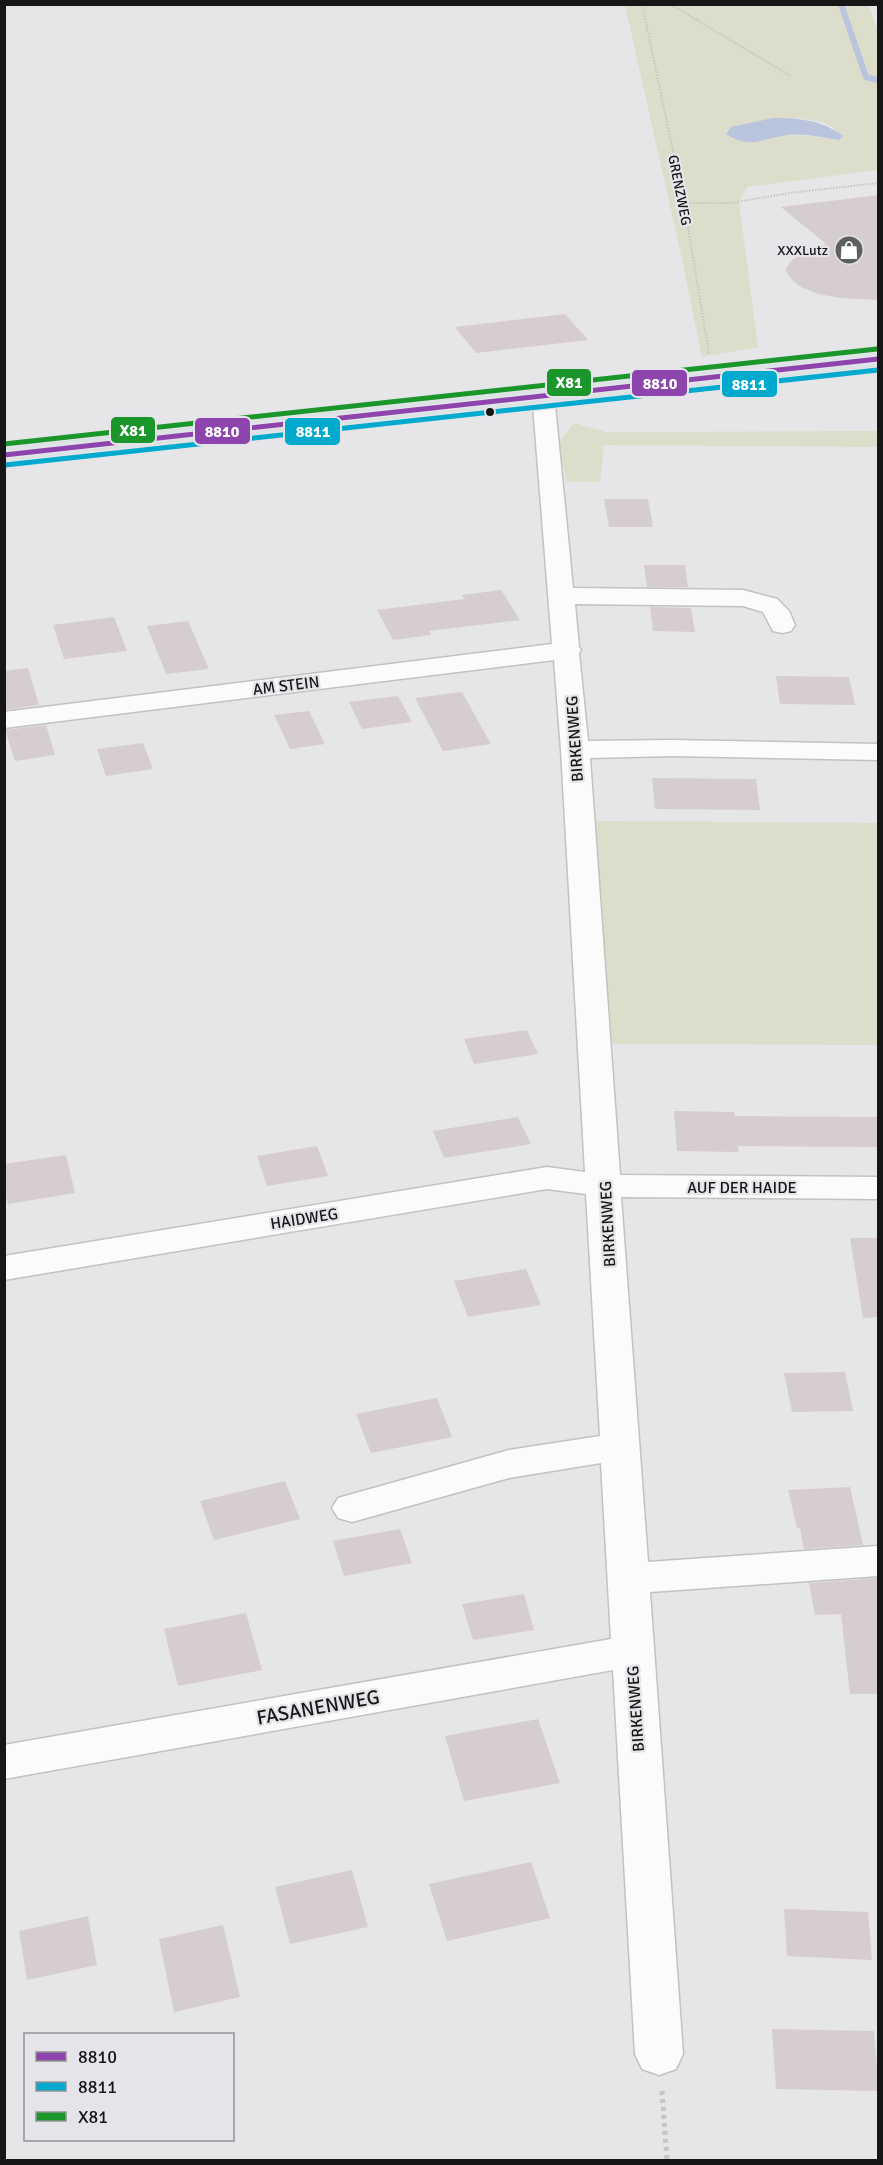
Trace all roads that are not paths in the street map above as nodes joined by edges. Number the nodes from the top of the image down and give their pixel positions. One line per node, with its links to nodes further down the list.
1 (879, 359): 2 (main road)
2 (540, 396): 3 (main road); 4 (street, BIRKENWEG)
3 (4, 455)
4 (562, 596): 5 (street); 6 (street, BIRKENWEG)
5 (782, 625)
6 (568, 650): 7 (street, AM STEIN); 9 (street, BIRKENWEG)
7 (4, 720)
8 (829, 734): 9 (street)
9 (575, 744): 10 (street); 11 (street, BIRKENWEG)
10 (879, 752)
11 (605, 1186): 12 (street, AUF DER HAIDE); 13 (street, HAIDWEG); 14 (street, BIRKENWEG)
12 (879, 1188)
13 (4, 1268)
14 (620, 1446): 15 (street); 17 (street, BIRKENWEG)
15 (352, 1508)
16 (879, 1561): 17 (street)
17 (627, 1579): 18 (street, BIRKENWEG)
18 (632, 1651): 19 (street, FASANENWEG); 20 (street, BIRKENWEG)
19 (4, 1762)
20 (659, 2054)

